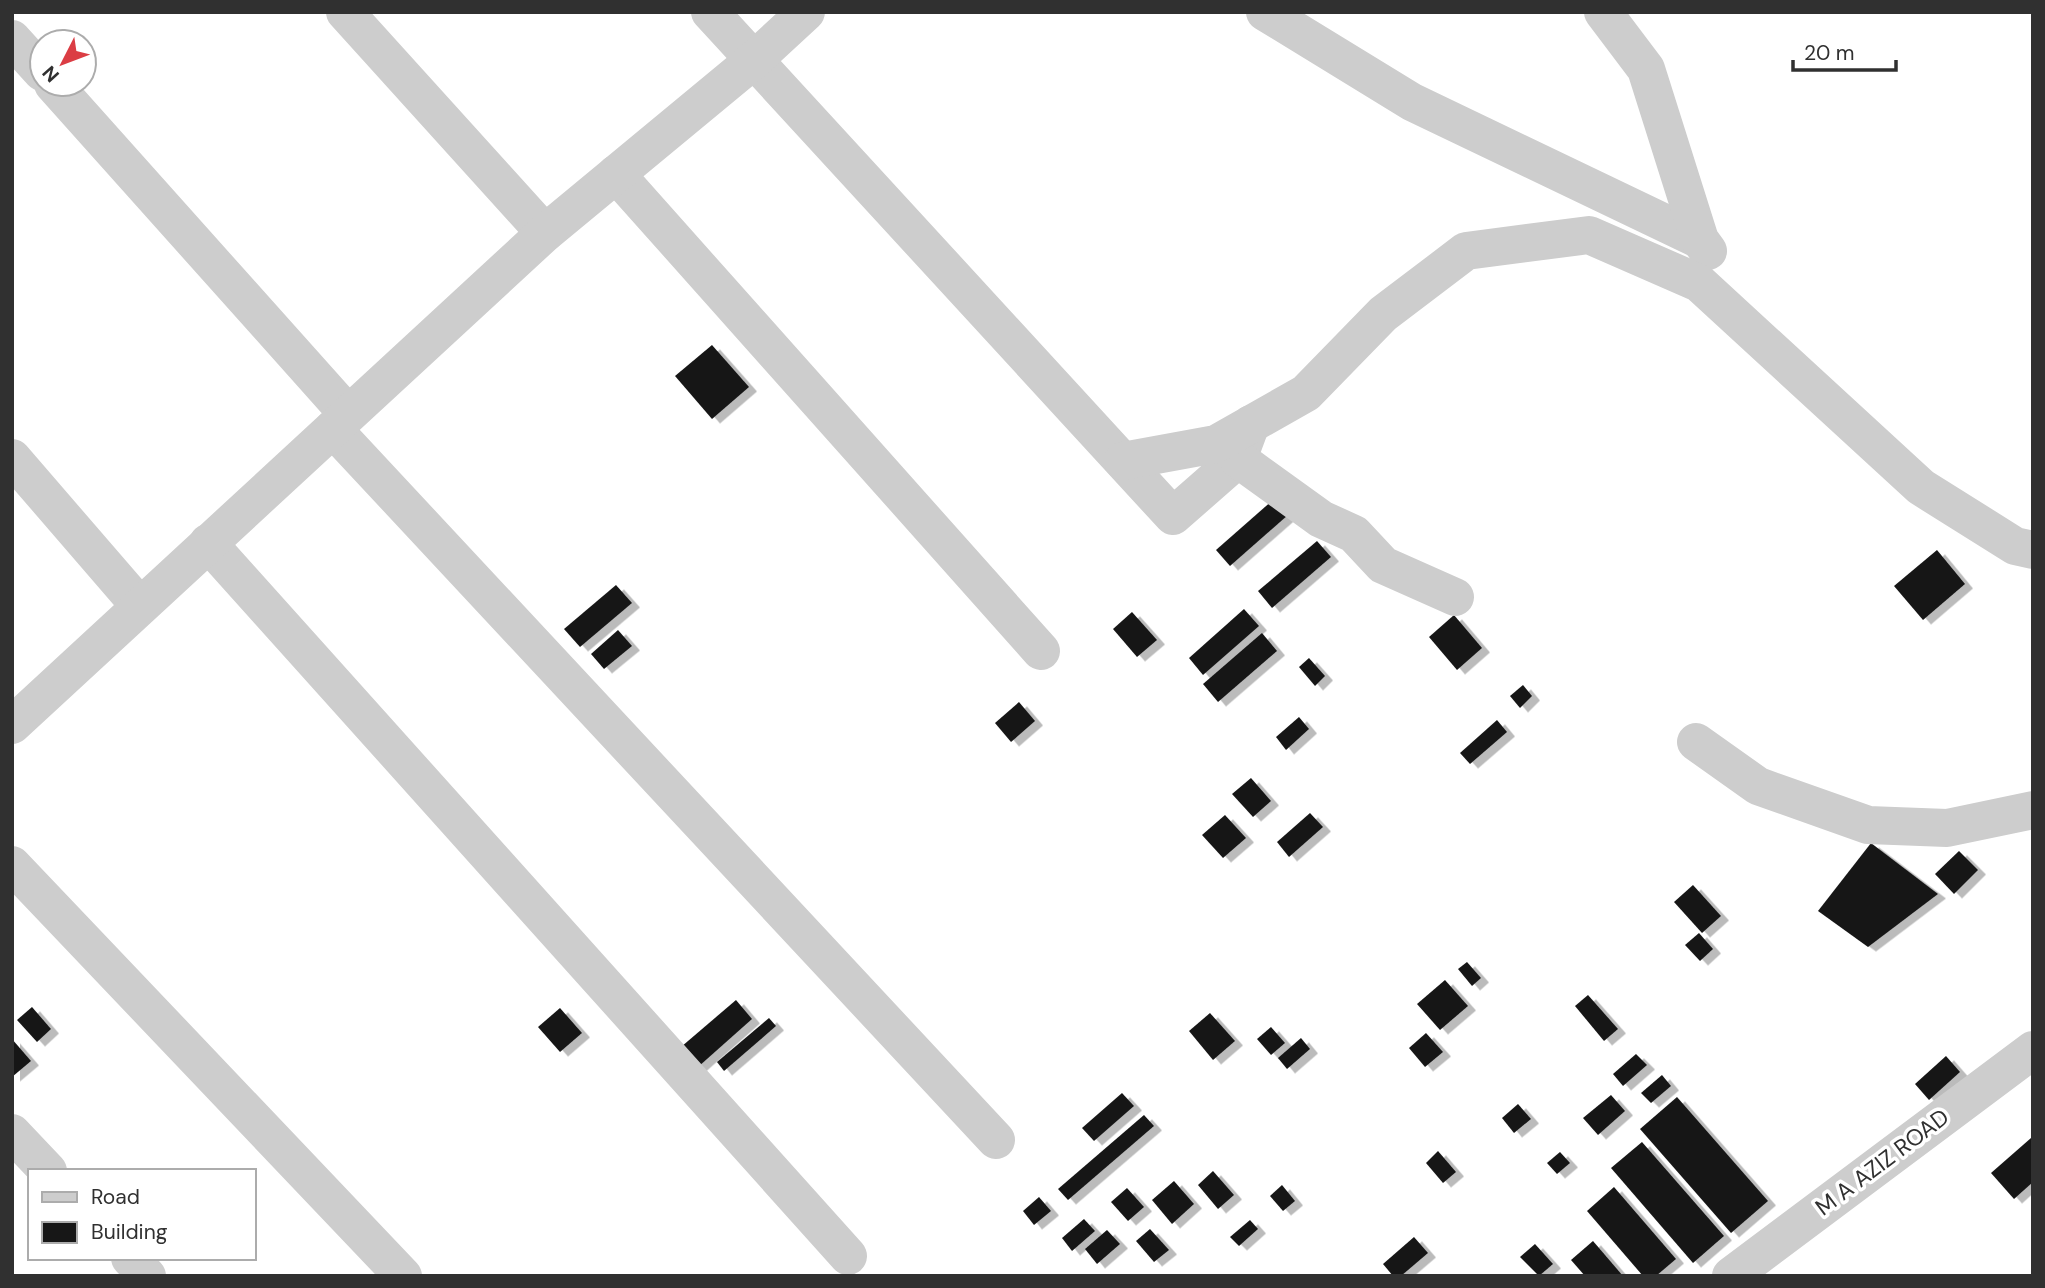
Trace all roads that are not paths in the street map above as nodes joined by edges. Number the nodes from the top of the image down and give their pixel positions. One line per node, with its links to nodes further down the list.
1 (345, 12): 11 (street)
2 (710, 12): 8 (street)
3 (806, 12): 8 (street)
4 (1265, 12): 12 (street)
5 (1603, 12): 12 (street)
6 (12, 39): 7 (street)
7 (28, 57)
8 (754, 60): 10 (street); 17 (street)
9 (65, 98): 14 (street)
10 (616, 174): 11 (street); 22 (street)
11 (545, 233): 14 (street)
12 (1700, 240): 13 (street)
13 (1767, 345): 15 (street); 19 (street)
14 (340, 421): 18 (street); 29 (street)
15 (1244, 442): 17 (street); 17 (street); 20 (street)
16 (12, 458): 21 (street)
17 (1123, 461)
18 (208, 543): 21 (street); 31 (street)
19 (2033, 551)
20 (1455, 597)
21 (139, 605): 23 (street)
22 (1041, 651)
23 (12, 724)
24 (1696, 742): 25 (street)
25 (2033, 810)
26 (12, 866): 34 (street)
27 (2033, 1050): 35 (street, M A AZIZ ROAD)
28 (12, 1133): 30 (street)
29 (996, 1140)
30 (46, 1169)
31 (848, 1256)
32 (132, 1260): 33 (street)
33 (147, 1276)
34 (403, 1276)
35 (1731, 1276)

